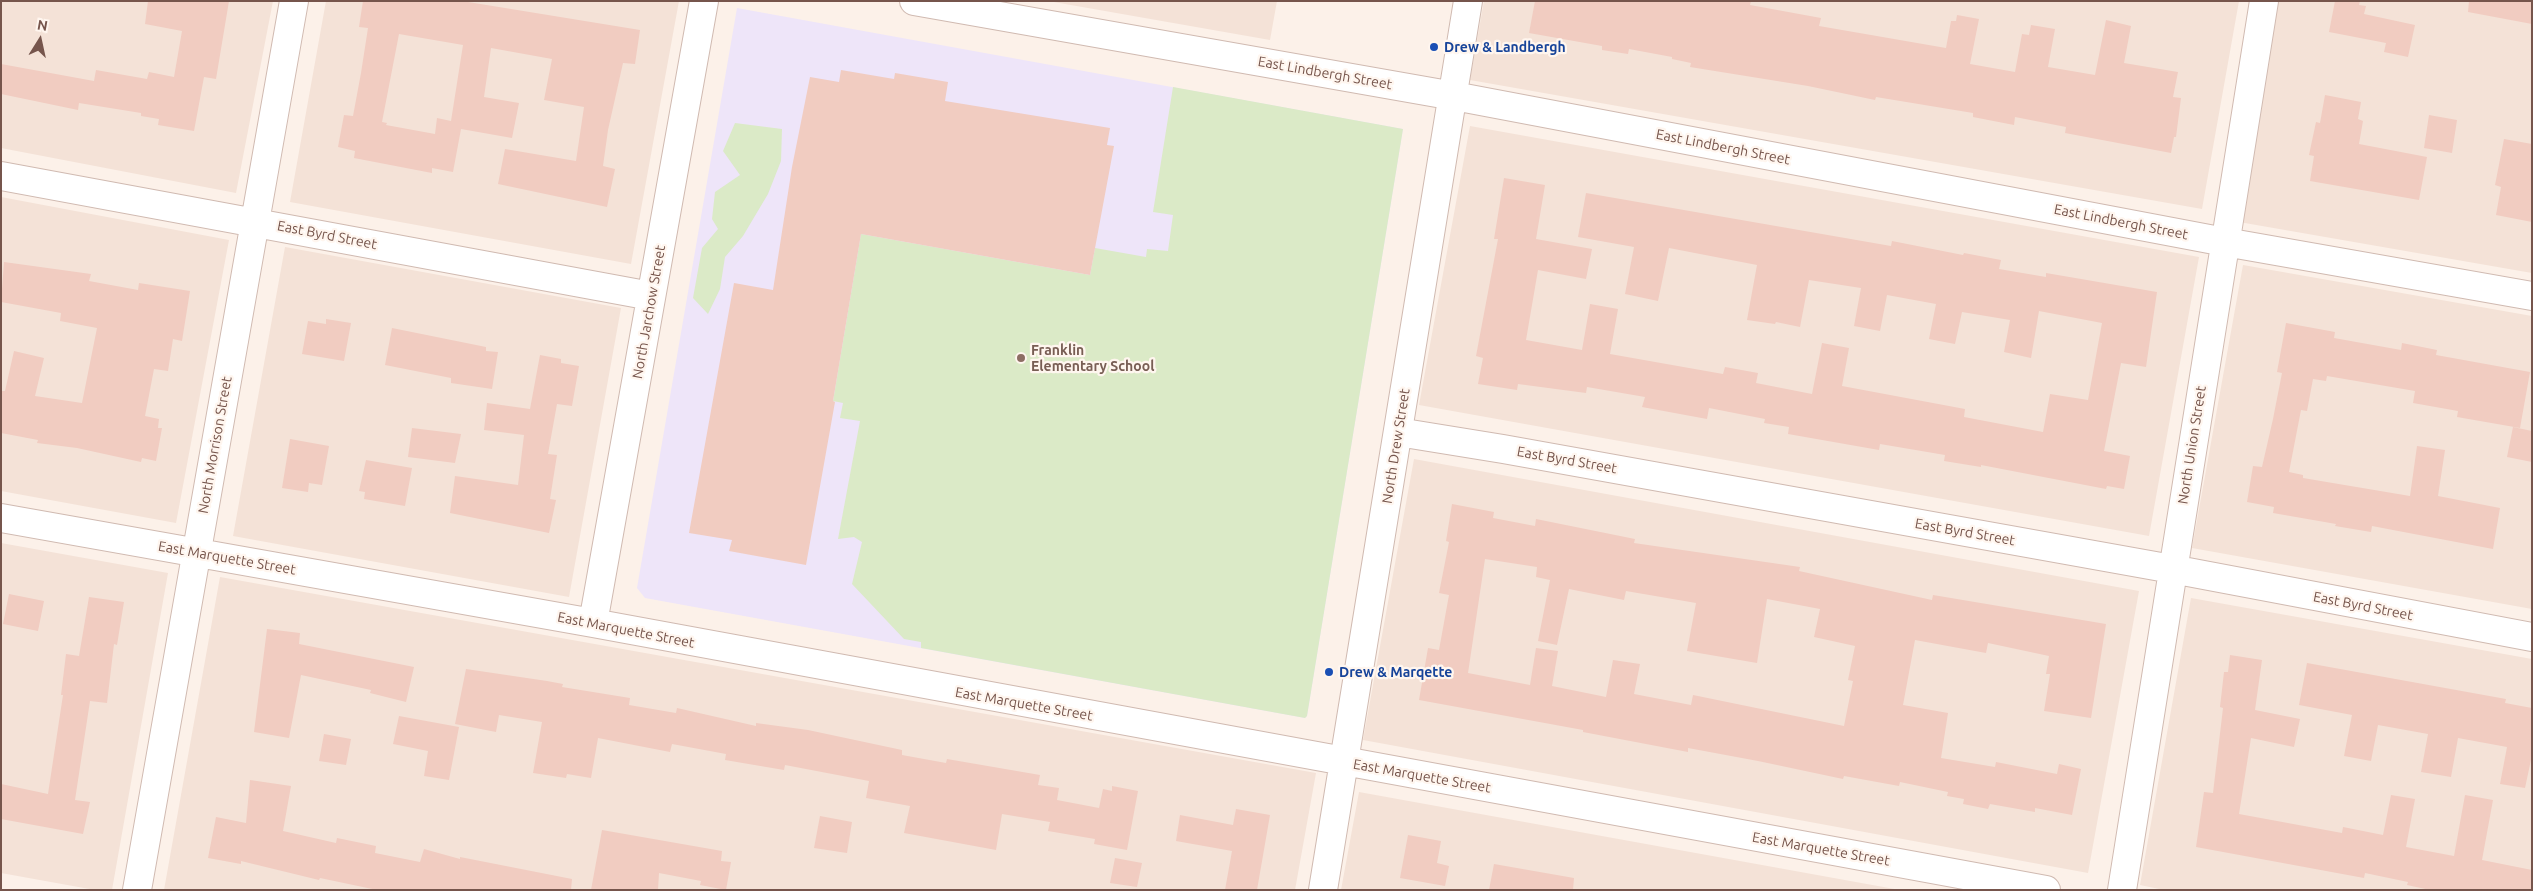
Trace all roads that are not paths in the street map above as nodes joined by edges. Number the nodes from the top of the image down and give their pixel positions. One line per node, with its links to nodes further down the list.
1 (294, 1): 8 (street, North Morrison Street)
2 (704, 1): 10 (street, North Jarchow Street)
3 (914, 1): 6 (street, East Lindbergh Street)
4 (1468, 1): 6 (street, North Drew Street)
5 (2264, 1): 9 (street, North Union Street)
6 (1454, 96): 9 (street, East Lindbergh Street); 12 (street, North Drew Street)
7 (1, 176): 8 (street, East Byrd Street)
8 (256, 222): 10 (street, East Byrd Street); 14 (street, North Morrison Street)
9 (2225, 242): 11 (street, East Lindbergh Street); 15 (street, North Union Street)
10 (651, 296): 16 (street, North Jarchow Street)
11 (2532, 296)
12 (1398, 432): 15 (street, East Byrd Street); 18 (street, North Drew Street)
13 (1, 518): 14 (street, East Marquette Street)
14 (196, 553): 16 (street, East Marquette Street); 19 (street, North Morrison Street)
15 (2172, 569): 17 (street, East Byrd Street); 22 (street, North Union Street)
16 (593, 623): 18 (street, East Marquette Street)
17 (2532, 637)
18 (1344, 762): 20 (street, North Drew Street); 21 (street, East Marquette Street)
19 (137, 890)
20 (1323, 890)
21 (2046, 890)
22 (2122, 890)

